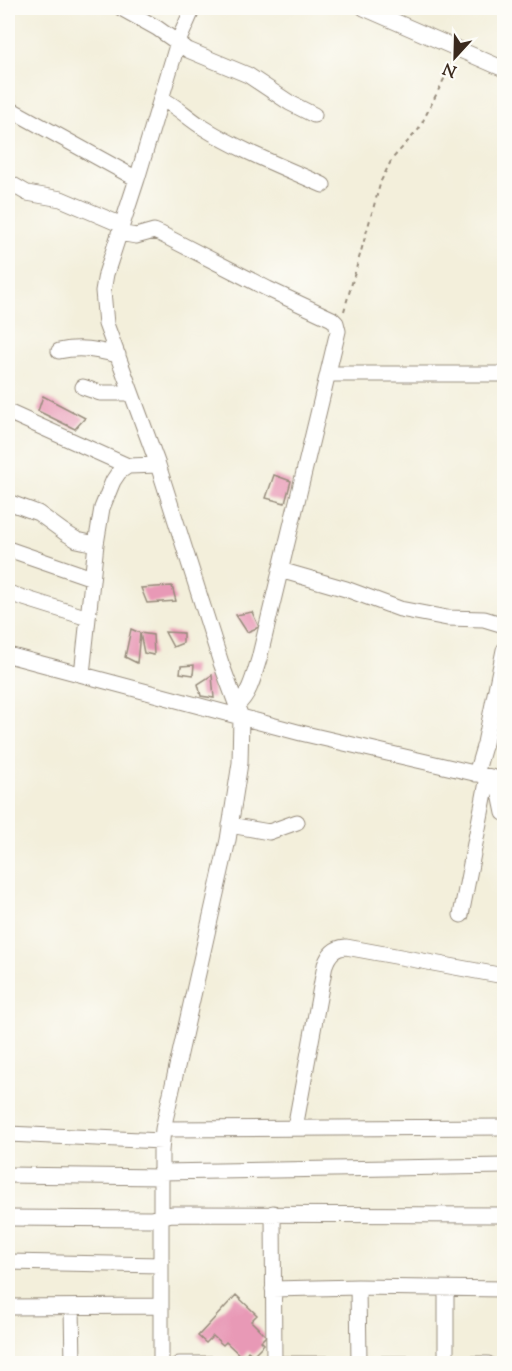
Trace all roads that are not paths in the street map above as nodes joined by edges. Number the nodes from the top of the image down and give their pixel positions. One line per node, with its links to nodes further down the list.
1 (121, 8): 4 (street)
2 (193, 8): 4 (street)
3 (364, 8): 5 (street)
4 (178, 42): 6 (street); 8 (street)
5 (504, 69)
6 (162, 99): 9 (street); 11 (street)
7 (8, 108): 9 (street)
8 (314, 115)
9 (137, 179): 12 (street)
10 (8, 182): 12 (street)
11 (323, 185)
12 (121, 229): 14 (street); 15 (street)
13 (60, 351): 14 (street)
14 (118, 355): 18 (street)
15 (328, 374): 16 (street); 25 (street)
16 (504, 374)
17 (83, 387): 18 (street)
18 (131, 393): 20 (street)
19 (8, 412): 21 (street)
20 (158, 465): 21 (street); 33 (street)
21 (128, 466): 23 (street)
22 (8, 502): 23 (street)
23 (96, 544): 26 (street)
24 (8, 549): 26 (street)
25 (280, 570): 29 (street); 33 (street)
26 (92, 578): 28 (street)
27 (8, 593): 28 (street)
28 (88, 618): 32 (street)
29 (504, 625)
30 (504, 650): 34 (street)
31 (8, 655): 32 (street)
32 (82, 674): 33 (street)
33 (239, 711): 34 (street); 37 (street)
34 (492, 778): 35 (street); 38 (street)
35 (504, 813)
36 (297, 822): 37 (street)
37 (230, 825): 43 (street)
38 (461, 915)
39 (504, 976): 41 (street)
40 (504, 1127): 41 (street)
41 (295, 1128): 43 (street)
42 (8, 1134): 43 (street)
43 (163, 1135): 45 (street)
44 (504, 1166): 45 (street)
45 (161, 1174): 46 (street); 49 (street)
46 (8, 1175)
47 (273, 1213): 48 (street); 49 (street); 54 (street)
48 (504, 1215)
49 (161, 1217): 50 (street); 52 (street)
50 (8, 1218)
51 (8, 1262): 52 (street)
52 (161, 1265): 57 (street)
53 (358, 1287): 54 (street); 55 (street); 62 (street)
54 (273, 1289): 61 (street)
55 (446, 1289): 56 (street); 60 (street)
56 (504, 1289)
57 (161, 1306): 59 (street); 64 (street)
58 (8, 1307): 59 (street)
59 (72, 1307): 63 (street)
60 (446, 1362): 62 (street); 66 (street)
61 (274, 1363): 62 (street); 65 (street)
62 (359, 1363)
63 (73, 1364)
64 (161, 1364)
65 (179, 1364)
66 (488, 1364)

